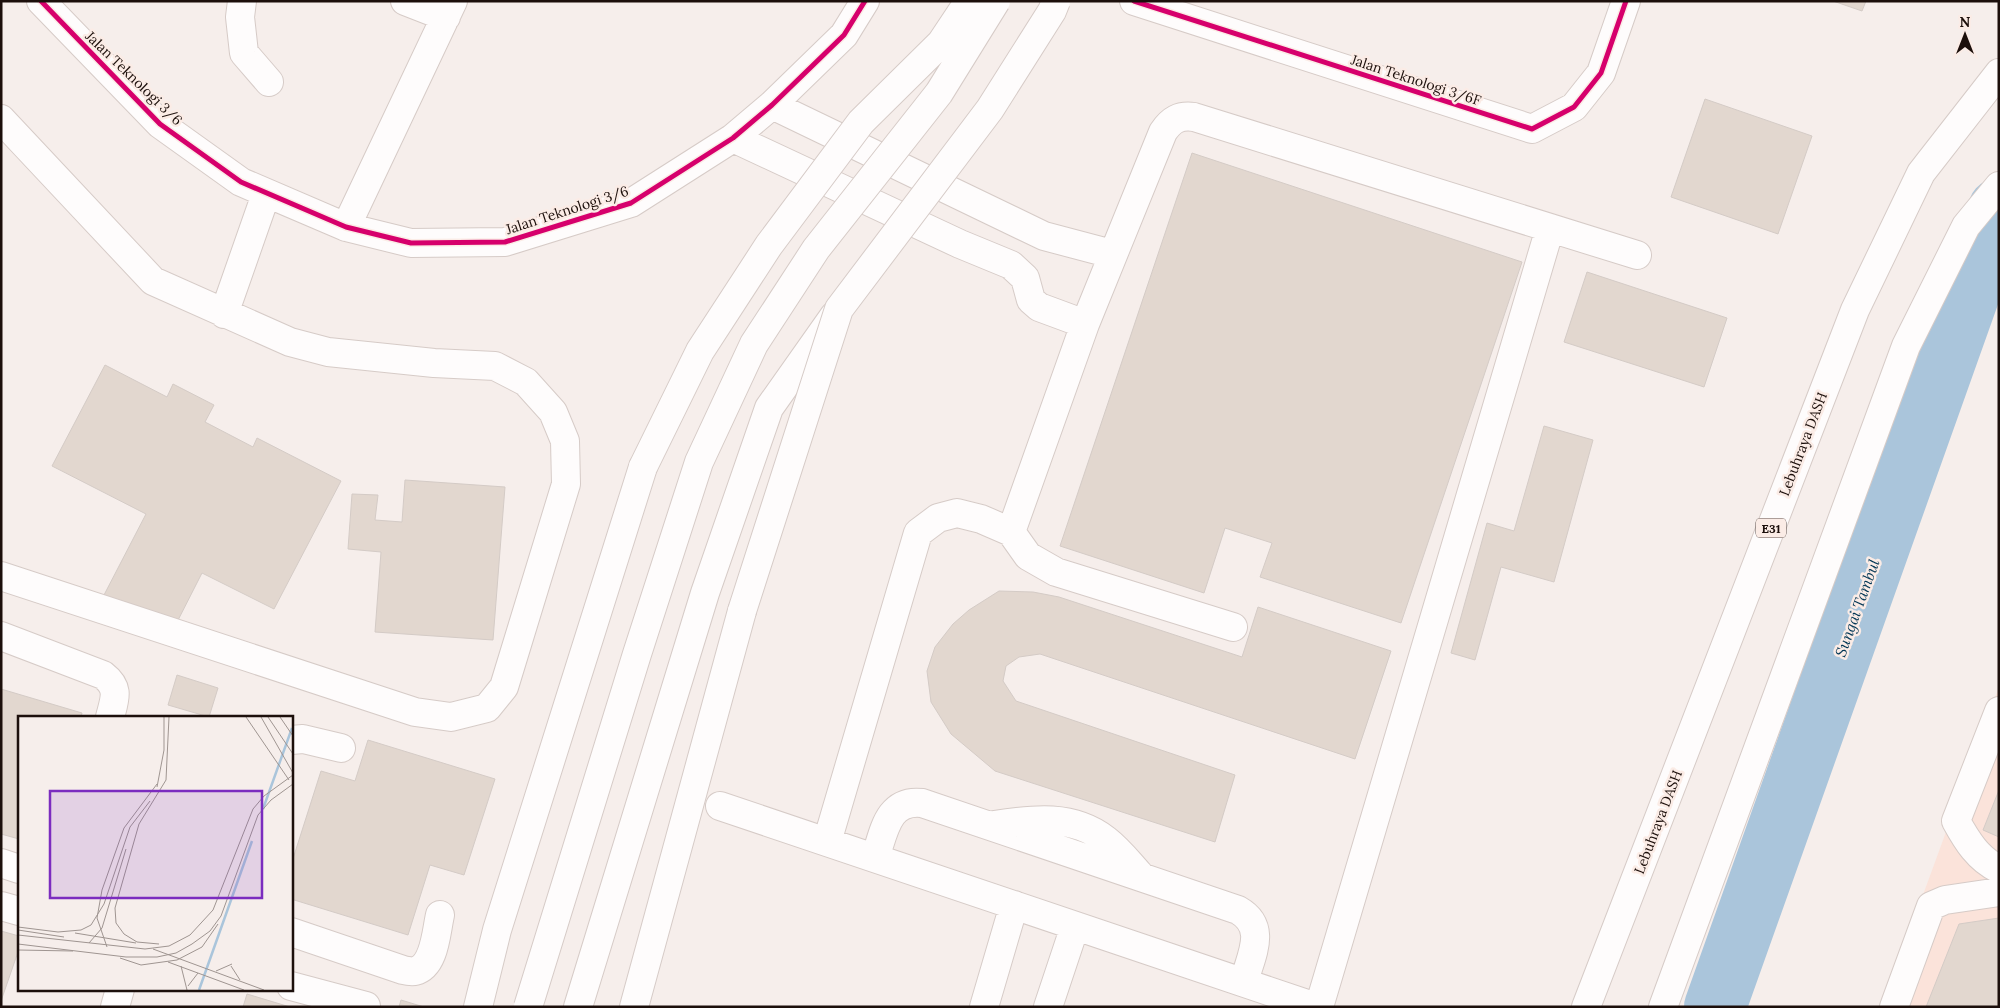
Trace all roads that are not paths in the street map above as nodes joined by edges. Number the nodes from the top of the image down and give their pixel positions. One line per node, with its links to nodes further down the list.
1 (41, 1): 17 (main road, Jalan Teknologi 3/6)
2 (242, 1): 12 (main road)
3 (405, 1): 10 (main road)
4 (865, 1): 13 (main road, Jalan Teknologi 3/6)
5 (969, 1): 51 (main road, bridge)
6 (996, 1): 52 (main road, bridge)
7 (1056, 1): 22 (main road, bridge)
8 (1134, 1): 9 (main road, Jalan Teknologi 3/6F)
9 (1626, 1)
10 (449, 9): 18 (main road)
11 (1999, 73): 58 (main road, Lebuhraya DASH / E31)
12 (269, 82)
13 (772, 105): 15 (main road, Jalan Teknologi 3/6); 20 (main road)
14 (1, 119): 23 (main road)
15 (733, 138): 18 (main road, Jalan Teknologi 3/6); 24 (main road)
16 (1999, 186): 59 (main road)
17 (266, 194): 18 (main road, Jalan Teknologi 3/6); 23 (main road)
18 (346, 227)
19 (1550, 228): 20 (main road); 21 (main road); 57 (main road)
20 (1112, 254): 24 (main road)
21 (1637, 256)
22 (839, 309): 53 (main road, bridge); 54 (main road, bridge)
23 (224, 314): 26 (main road)
24 (1085, 324): 25 (main road)
25 (1011, 532): 27 (main road); 34 (main road)
26 (1, 576)
27 (1233, 627)
28 (1, 636): 30 (main road)
29 (1999, 711): 37 (main road)
30 (110, 716)
31 (292, 740): 32 (main road)
32 (341, 748)
33 (720, 806): 34 (main road)
34 (828, 842): 35 (main road)
35 (875, 858): 40 (main road); 46 (main road)
36 (1, 863): 38 (main road)
37 (1999, 868)
38 (18, 869)
39 (1999, 892): 60 (main road)
40 (1014, 905): 44 (main road); 55 (main road)
41 (1, 906): 42 (main road)
42 (18, 911)
43 (440, 915): 45 (main road)
44 (1075, 926): 46 (main road); 56 (main road)
45 (292, 932)
46 (1244, 982): 57 (main road)
47 (292, 986): 49 (main road)
48 (120, 990): 50 (main road)
49 (366, 1006)
50 (115, 1007)
51 (478, 1007)
52 (528, 1007)
53 (578, 1007)
54 (634, 1007)
55 (984, 1007)
56 (1048, 1007)
57 (1317, 1007)
58 (1586, 1007)
59 (1663, 1007)
60 (1894, 1007)

